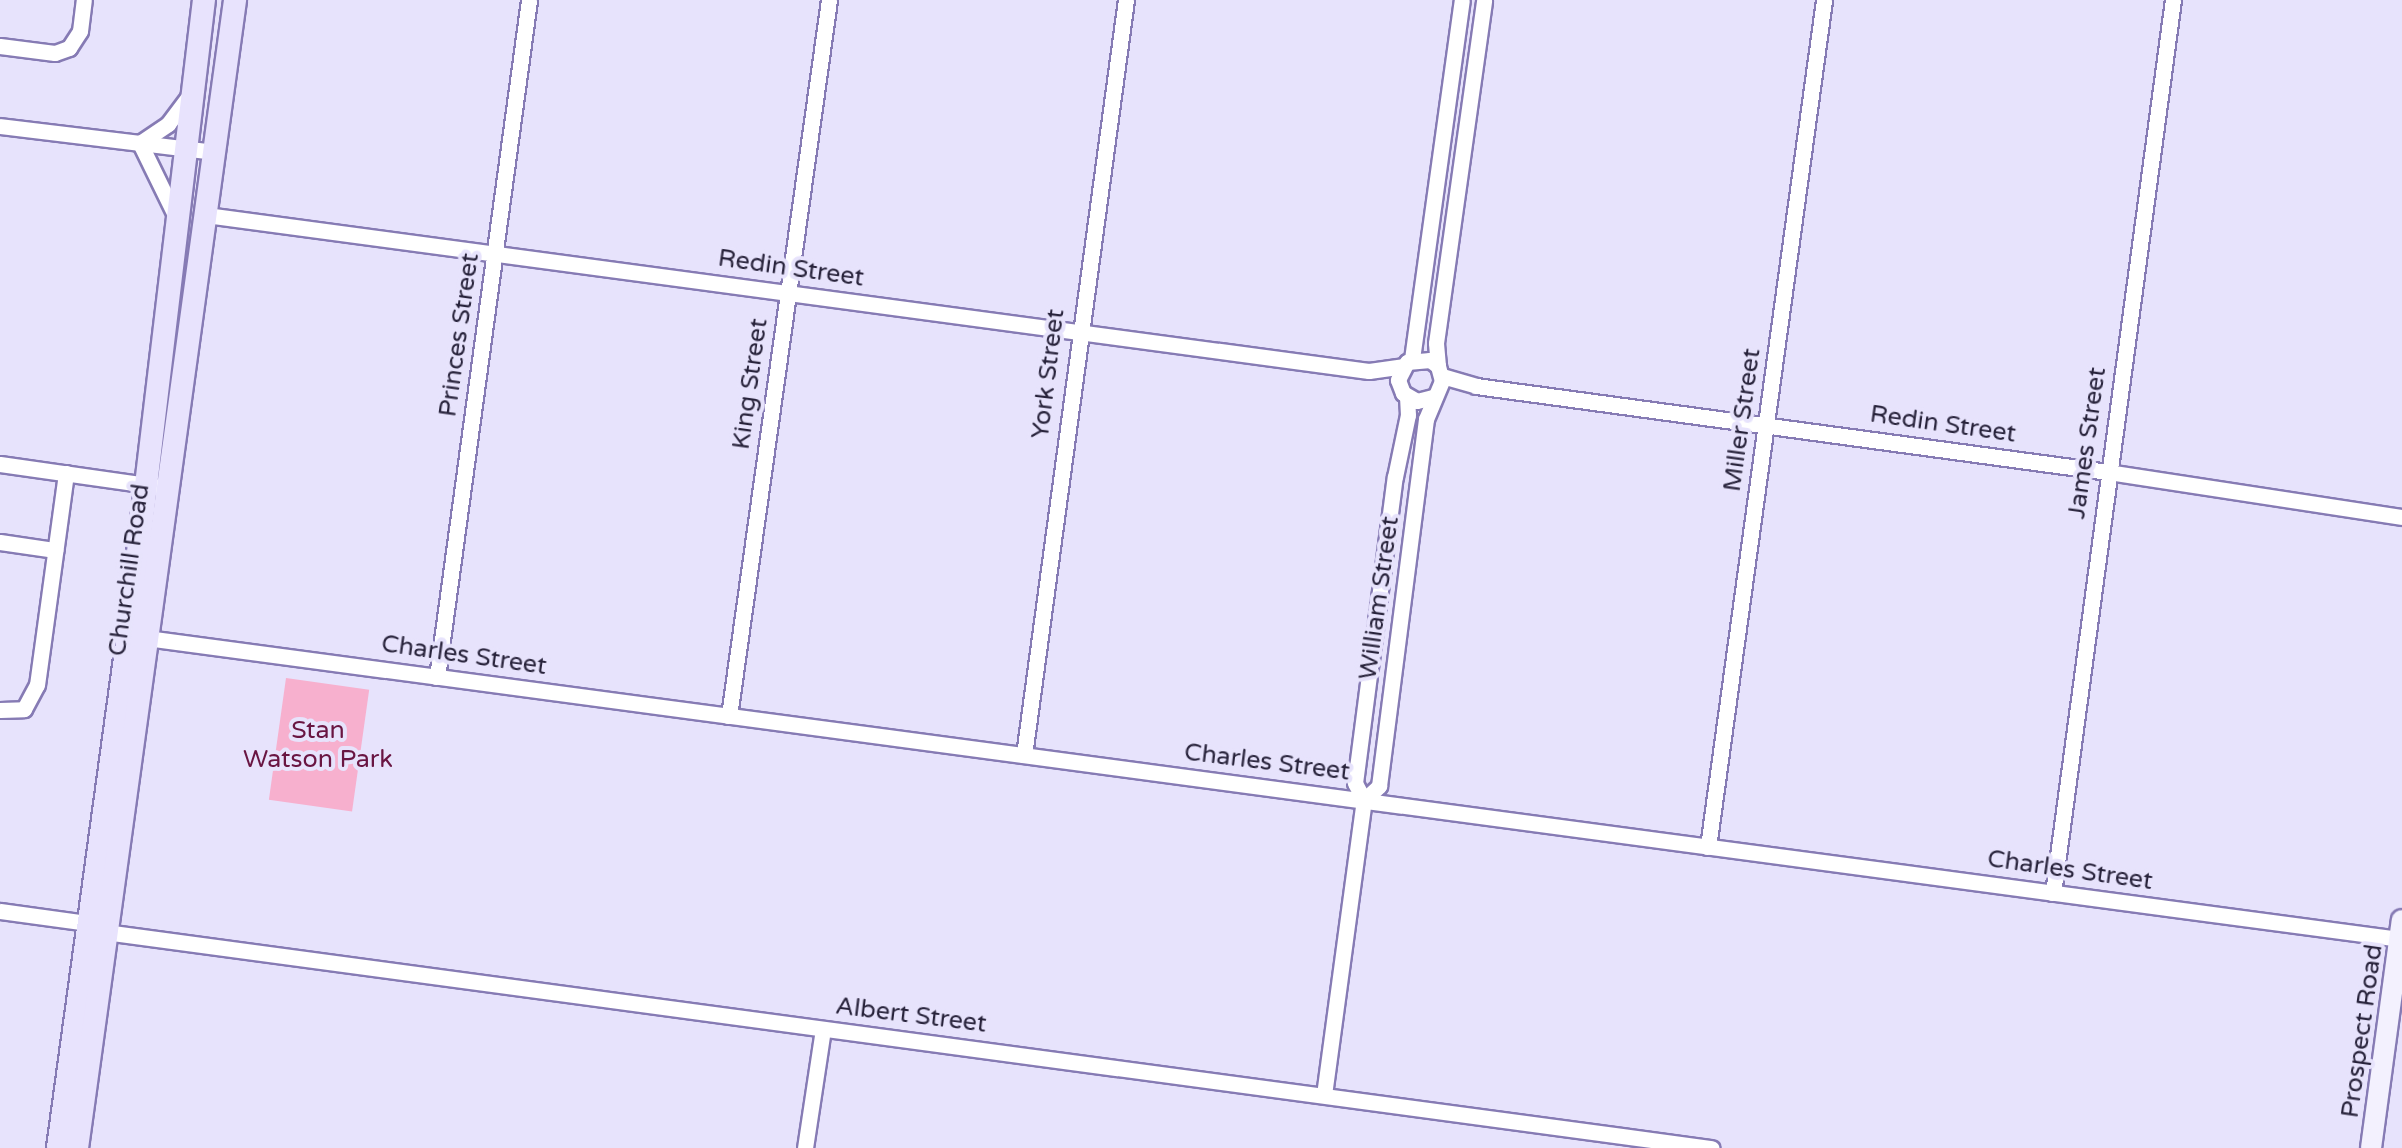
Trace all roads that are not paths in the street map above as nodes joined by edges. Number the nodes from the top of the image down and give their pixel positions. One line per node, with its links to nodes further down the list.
1 (84, 0): 11 (street)
2 (204, 0): 12 (main road, Churchill Road)
3 (236, 0): 16 (main road, Churchill Road)
4 (530, 0): 19 (street, Princes Street)
5 (829, 0): 20 (street, King Street)
6 (1126, 0): 21 (street, York Street)
7 (1462, 0): 22 (street)
8 (1484, 0): 24 (street, William Street)
9 (1824, 0): 26 (street, Miller Street)
10 (2173, 0): 28 (street, James Street)
11 (0, 46)
12 (194, 89): 14 (street); 15 (main road, Churchill Road)
13 (0, 126): 14 (street)
14 (140, 143): 15 (street); 18 (street)
15 (187, 149): 16 (street); 18 (main road, Churchill Road)
16 (215, 152): 17 (main road, Churchill Road)
17 (206, 216): 19 (street, Redin Street); 30 (main road, Churchill Road)
18 (178, 223): 30 (main road, Churchill Road)
19 (496, 254): 20 (street, Redin Street); 35 (street, Princes Street)
20 (788, 293): 21 (street, Redin Street); 37 (street, King Street)
21 (1078, 332): 23 (street, Redin Street); 38 (street, York Street)
22 (1407, 363): 23 (street, Redin Street); 24 (street, Redin Street); 25 (street, William Street)
23 (1369, 371): 25 (street, Redin Street)
24 (1438, 383): 25 (street); 26 (street, Redin Street); 39 (street, William Street)
25 (1403, 392): 39 (street, William Street)
26 (1767, 425): 28 (street, Redin Street); 40 (street, Miller Street)
27 (0, 464): 29 (street)
28 (2108, 472): 31 (street, Redin Street); 41 (street, James Street)
29 (66, 473): 30 (street); 33 (street)
30 (157, 486): 34 (main road, Churchill Road)
31 (2402, 517)
32 (0, 542): 33 (street)
33 (55, 550): 36 (street)
34 (138, 637): 35 (street, Charles Street); 43 (main road, Churchill Road)
35 (437, 677): 37 (street, Charles Street)
36 (0, 710)
37 (729, 716): 38 (street, Charles Street)
38 (1024, 755): 39 (street, Charles Street)
39 (1364, 800): 40 (street, Charles Street); 46 (street, William Street)
40 (1708, 846): 41 (street, Charles Street)
41 (2053, 893): 44 (street, Charles Street)
42 (0, 912): 43 (street, Albert Street)
43 (96, 928): 45 (street, Albert Street); 48 (main road, Churchill Road); 49 (main road, Churchill Road)
44 (2401, 930): 52 (main road, Prospect Road)
45 (823, 1029): 46 (street, Albert Street); 50 (street)
46 (1324, 1095): 47 (street, Albert Street)
47 (1610, 1141): 51 (street, Albert Street)
48 (58, 1148)
49 (77, 1148)
50 (805, 1148)
51 (1712, 1148)
52 (2370, 1148)

